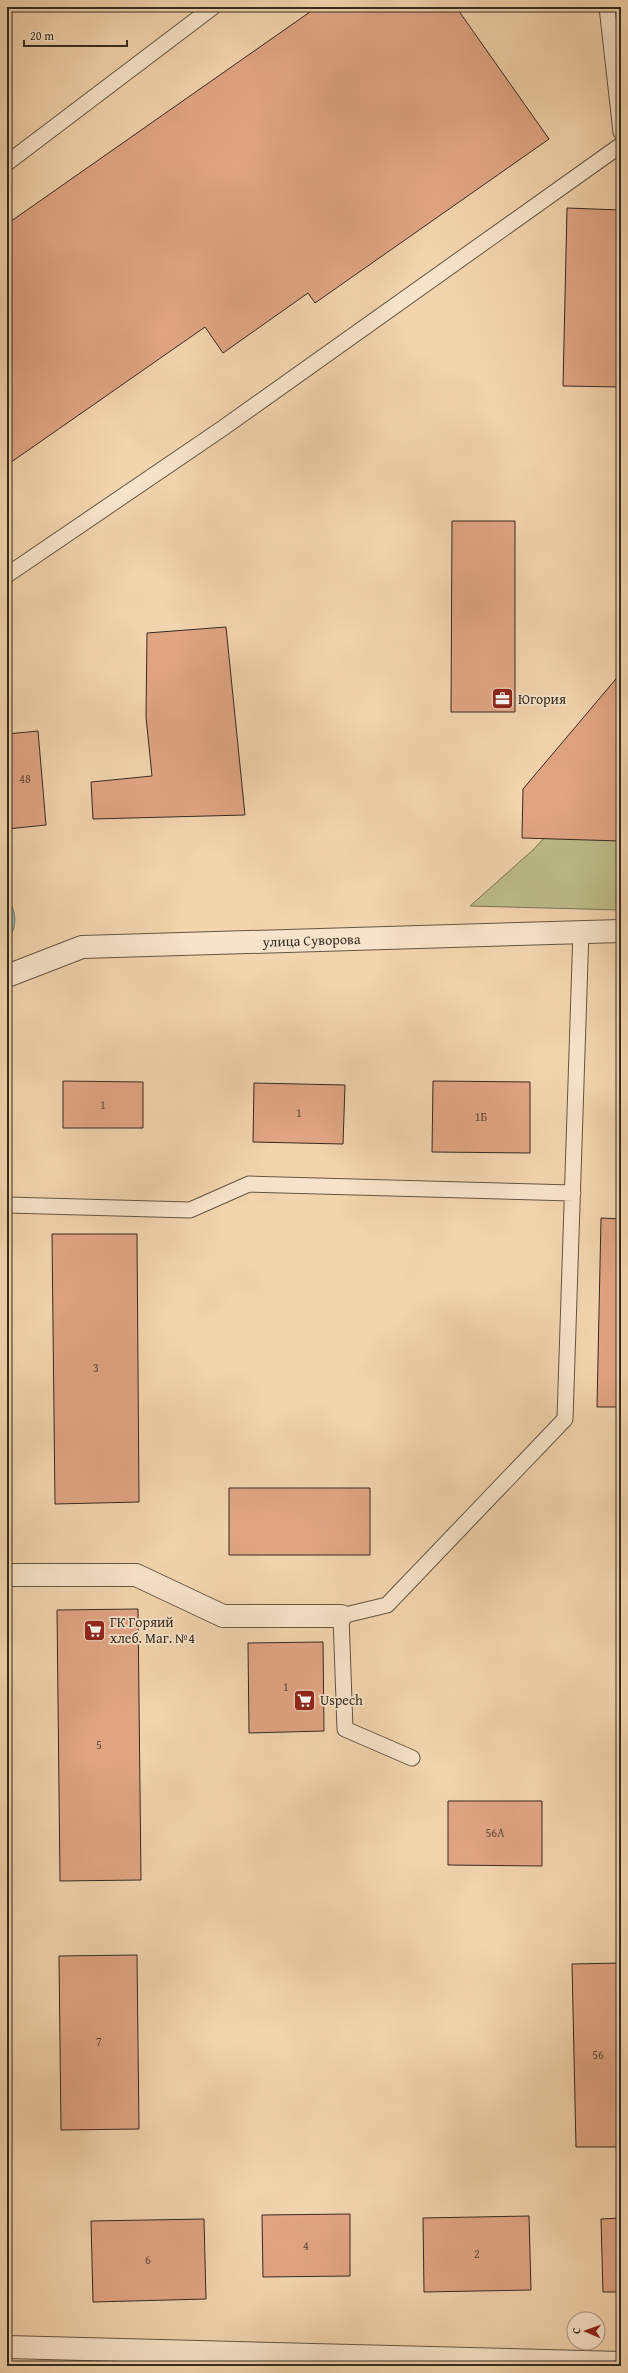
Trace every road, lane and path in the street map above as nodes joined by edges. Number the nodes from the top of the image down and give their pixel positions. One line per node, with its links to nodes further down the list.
1 (213, 7): 5 (lane)
2 (607, 7): 3 (lane)
3 (621, 132)
4 (621, 145): 6 (lane)
5 (7, 163)
6 (7, 575)
7 (581, 930): 8 (street, улица Суворова); 9 (street, улица Суворова); 10 (lane)
8 (621, 930)
9 (7, 976)
10 (572, 1193): 11 (lane); 13 (lane)
11 (7, 1205)
12 (7, 1575): 13 (street)
13 (341, 1616): 14 (lane)
14 (412, 1758)
15 (7, 2347): 16 (street)
16 (444, 2363): 17 (street)
17 (621, 2363)

